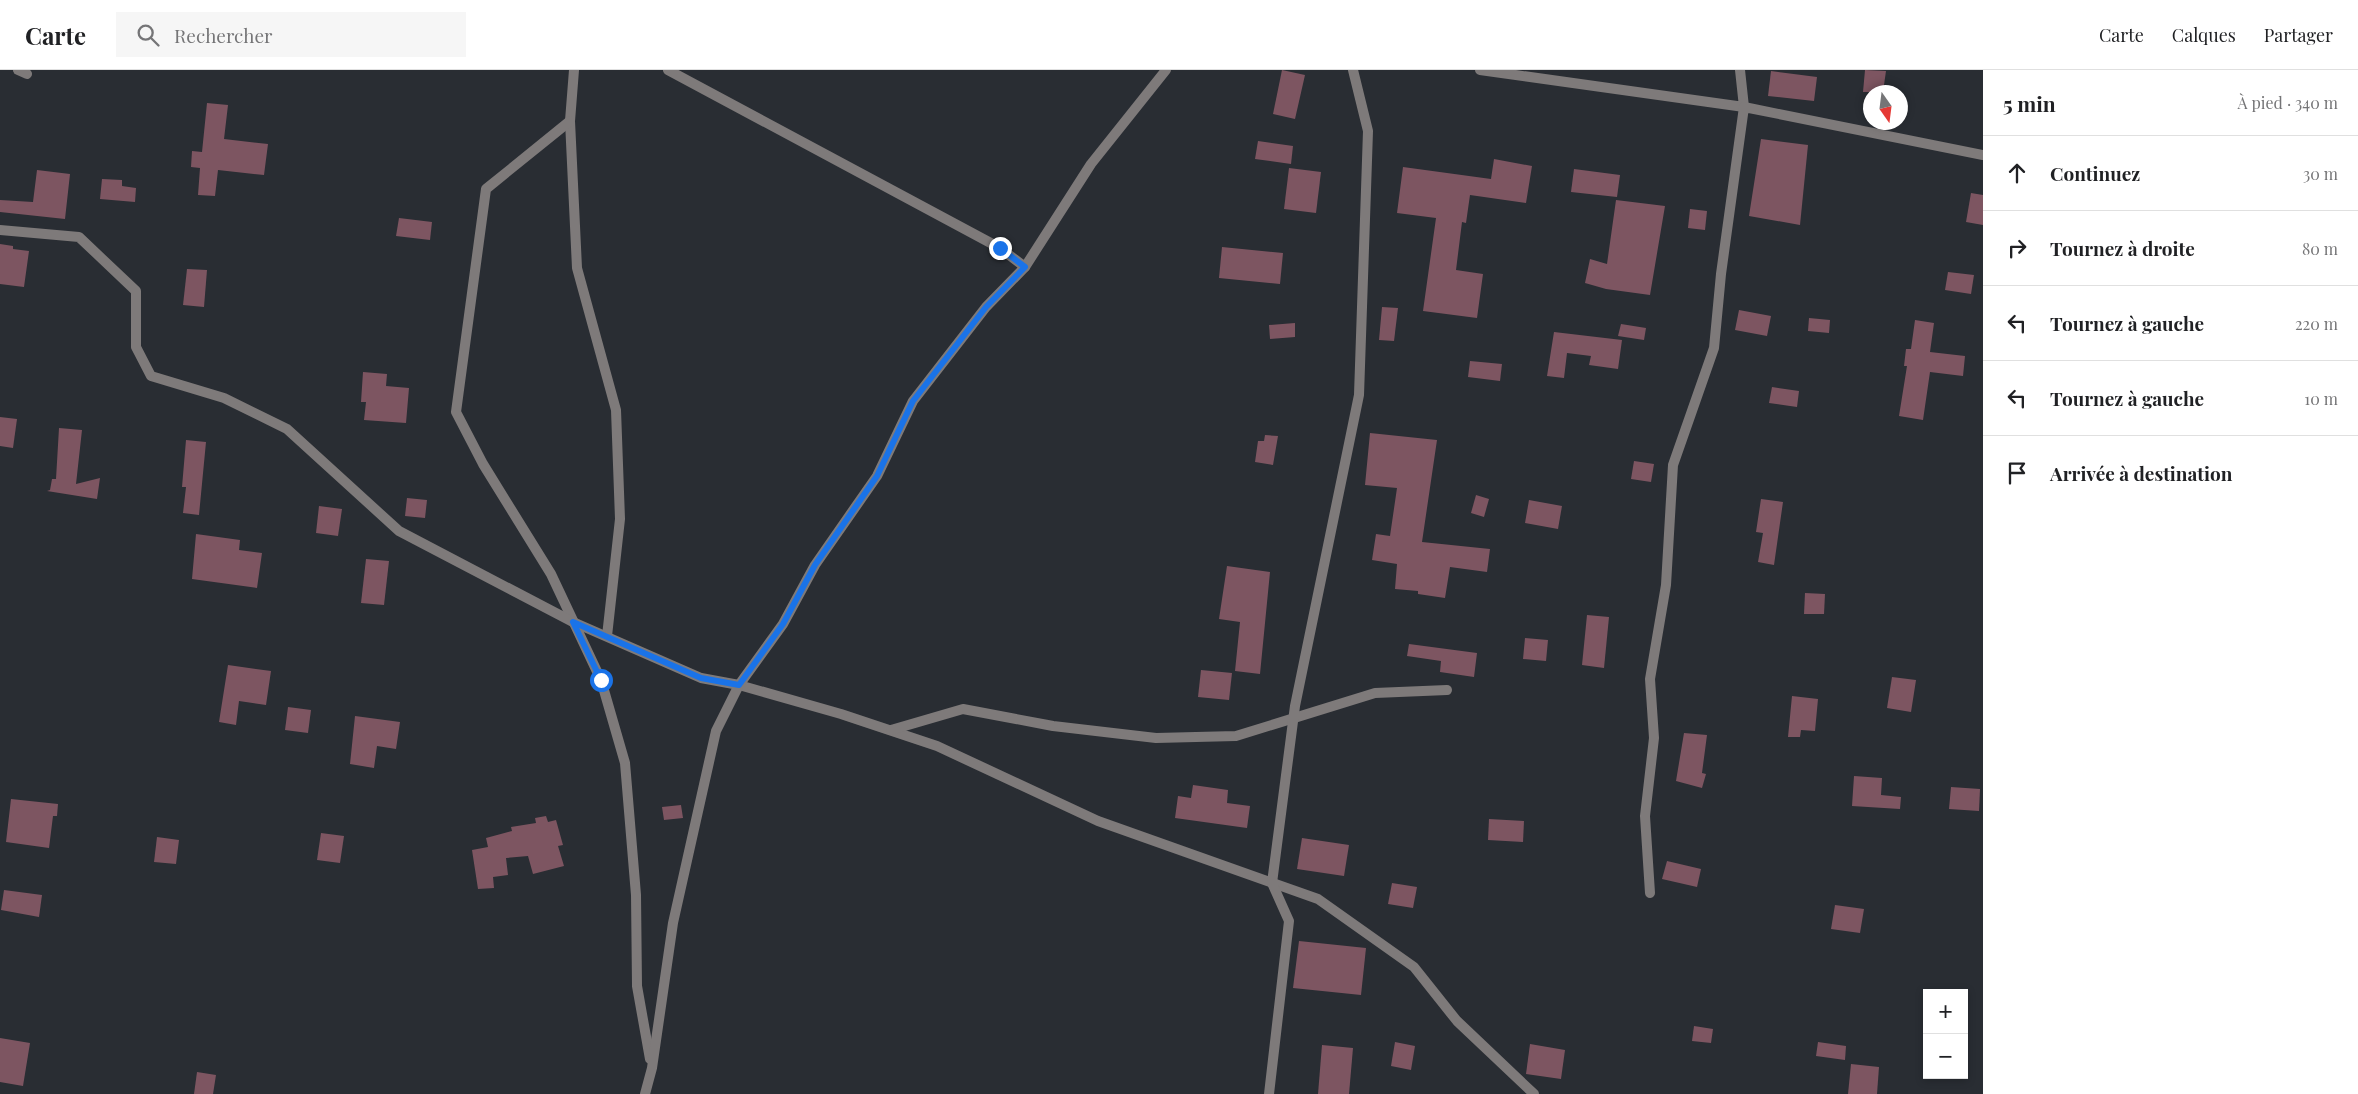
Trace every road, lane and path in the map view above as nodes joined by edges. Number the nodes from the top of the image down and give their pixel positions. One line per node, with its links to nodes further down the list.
1 (574, 70): 8 (street)
2 (668, 70): 11 (street)
3 (1166, 70): 11 (street)
4 (1353, 70): 16 (street)
5 (1480, 70): 7 (street)
6 (1740, 70): 7 (street)
7 (1744, 107): 9 (street); 19 (street)
8 (570, 121): 12 (street); 13 (street)
9 (1983, 155)
10 (0, 230): 12 (street)
11 (1025, 267): 14 (street)
12 (573, 622): 13 (street); 20 (street)
13 (607, 636): 14 (street)
14 (739, 685): 17 (street); 20 (street)
15 (1447, 690): 16 (street)
16 (1293, 717): 17 (street); 18 (street)
17 (891, 730): 18 (street)
18 (1272, 883): 22 (street); 23 (street)
19 (1650, 892)
20 (652, 1068): 21 (street)
21 (645, 1094)
22 (1269, 1094)
23 (1534, 1094)

